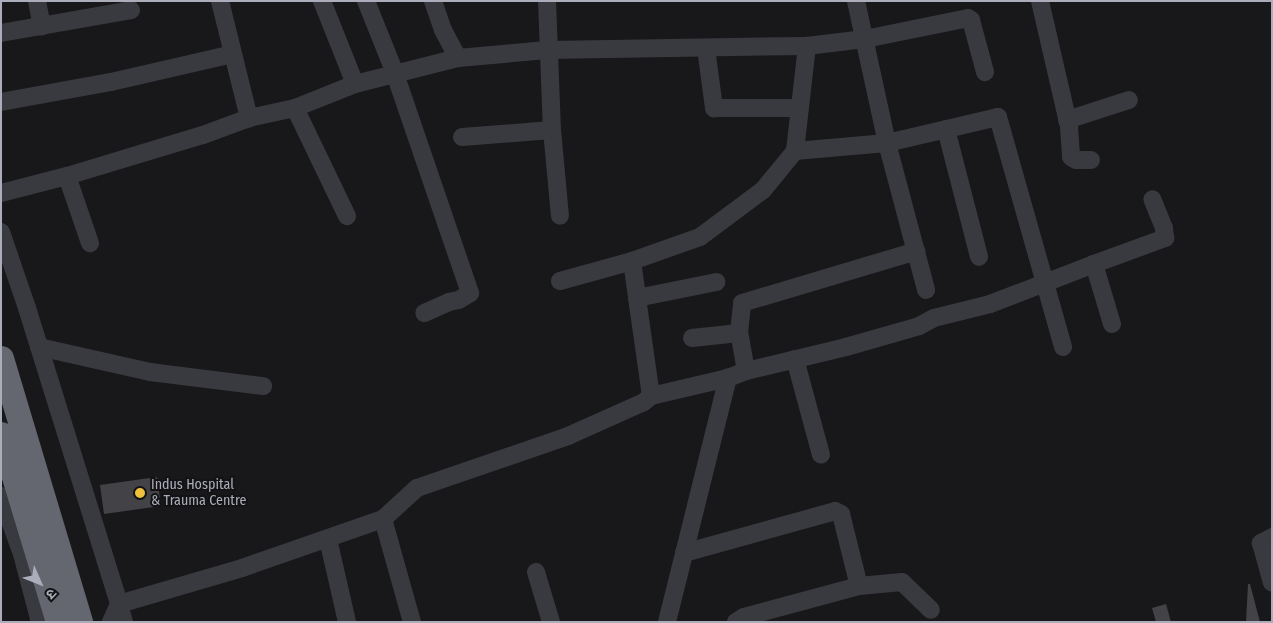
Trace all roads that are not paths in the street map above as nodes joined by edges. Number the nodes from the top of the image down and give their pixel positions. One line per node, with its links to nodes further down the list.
1 (37, 1): 10 (street)
2 (220, 1): 16 (street)
3 (322, 1): 20 (street)
4 (366, 1): 19 (street)
5 (433, 1): 17 (street)
6 (547, 1): 15 (street)
7 (856, 1): 12 (street)
8 (1040, 1): 26 (street)
9 (131, 10): 10 (street)
10 (42, 27): 11 (street)
11 (1, 33)
12 (865, 39): 13 (street); 18 (street); 30 (street)
13 (806, 46): 14 (street); 24 (street)
14 (706, 48): 15 (street); 24 (street)
15 (547, 50): 17 (street); 28 (street)
16 (233, 54): 22 (street); 25 (street)
17 (458, 58): 19 (street)
18 (985, 72)
19 (394, 74): 20 (street); 49 (street)
20 (355, 84): 23 (street)
21 (1129, 100): 26 (street)
22 (1, 102)
23 (295, 108): 25 (street); 36 (street)
24 (799, 108): 31 (street)
25 (249, 118): 33 (street)
26 (1068, 120): 32 (street)
27 (946, 129): 30 (street); 41 (street); 46 (street)
28 (552, 130): 29 (street); 37 (street)
29 (462, 137)
30 (887, 143): 31 (street); 40 (street)
31 (795, 151): 42 (street)
32 (1091, 160)
33 (67, 176): 34 (street); 39 (street)
34 (1, 193)
35 (1152, 199): 43 (street)
36 (347, 216)
37 (560, 216)
38 (1, 232): 53 (street)
39 (90, 243)
40 (916, 251): 47 (street); 51 (street)
41 (979, 256)
42 (632, 261): 44 (street); 48 (street)
43 (1094, 264): 46 (street); 50 (street)
44 (560, 281)
45 (716, 282): 48 (street)
46 (1044, 283): 54 (street); 56 (street)
47 (926, 290)
48 (637, 298): 60 (street)
49 (424, 313)
50 (1112, 324)
51 (739, 334): 52 (street); 57 (street)
52 (692, 338)
53 (39, 347): 59 (street); 71 (street)
54 (1063, 347)
55 (1, 358): 73 (highway)
56 (795, 359): 57 (street); 62 (street)
57 (746, 371): 58 (street)
58 (728, 378): 60 (street); 67 (street)
59 (263, 386)
60 (651, 396): 64 (street)
61 (1, 434): 73 (highway)
62 (821, 455)
63 (1, 496): 73 (street)
64 (383, 519): 66 (street); 77 (street)
65 (1272, 537): 69 (street)
66 (328, 538): 71 (street); 76 (street)
67 (684, 553): 70 (street); 79 (street)
68 (536, 572): 78 (street)
69 (1272, 583)
70 (859, 586): 72 (street); 80 (street)
71 (119, 604): 74 (street); 75 (street)
72 (931, 610)
73 (58, 622)
74 (110, 622)
75 (124, 622)
76 (347, 622)
77 (412, 622)
78 (551, 622)
79 (667, 622)
80 (736, 622)

